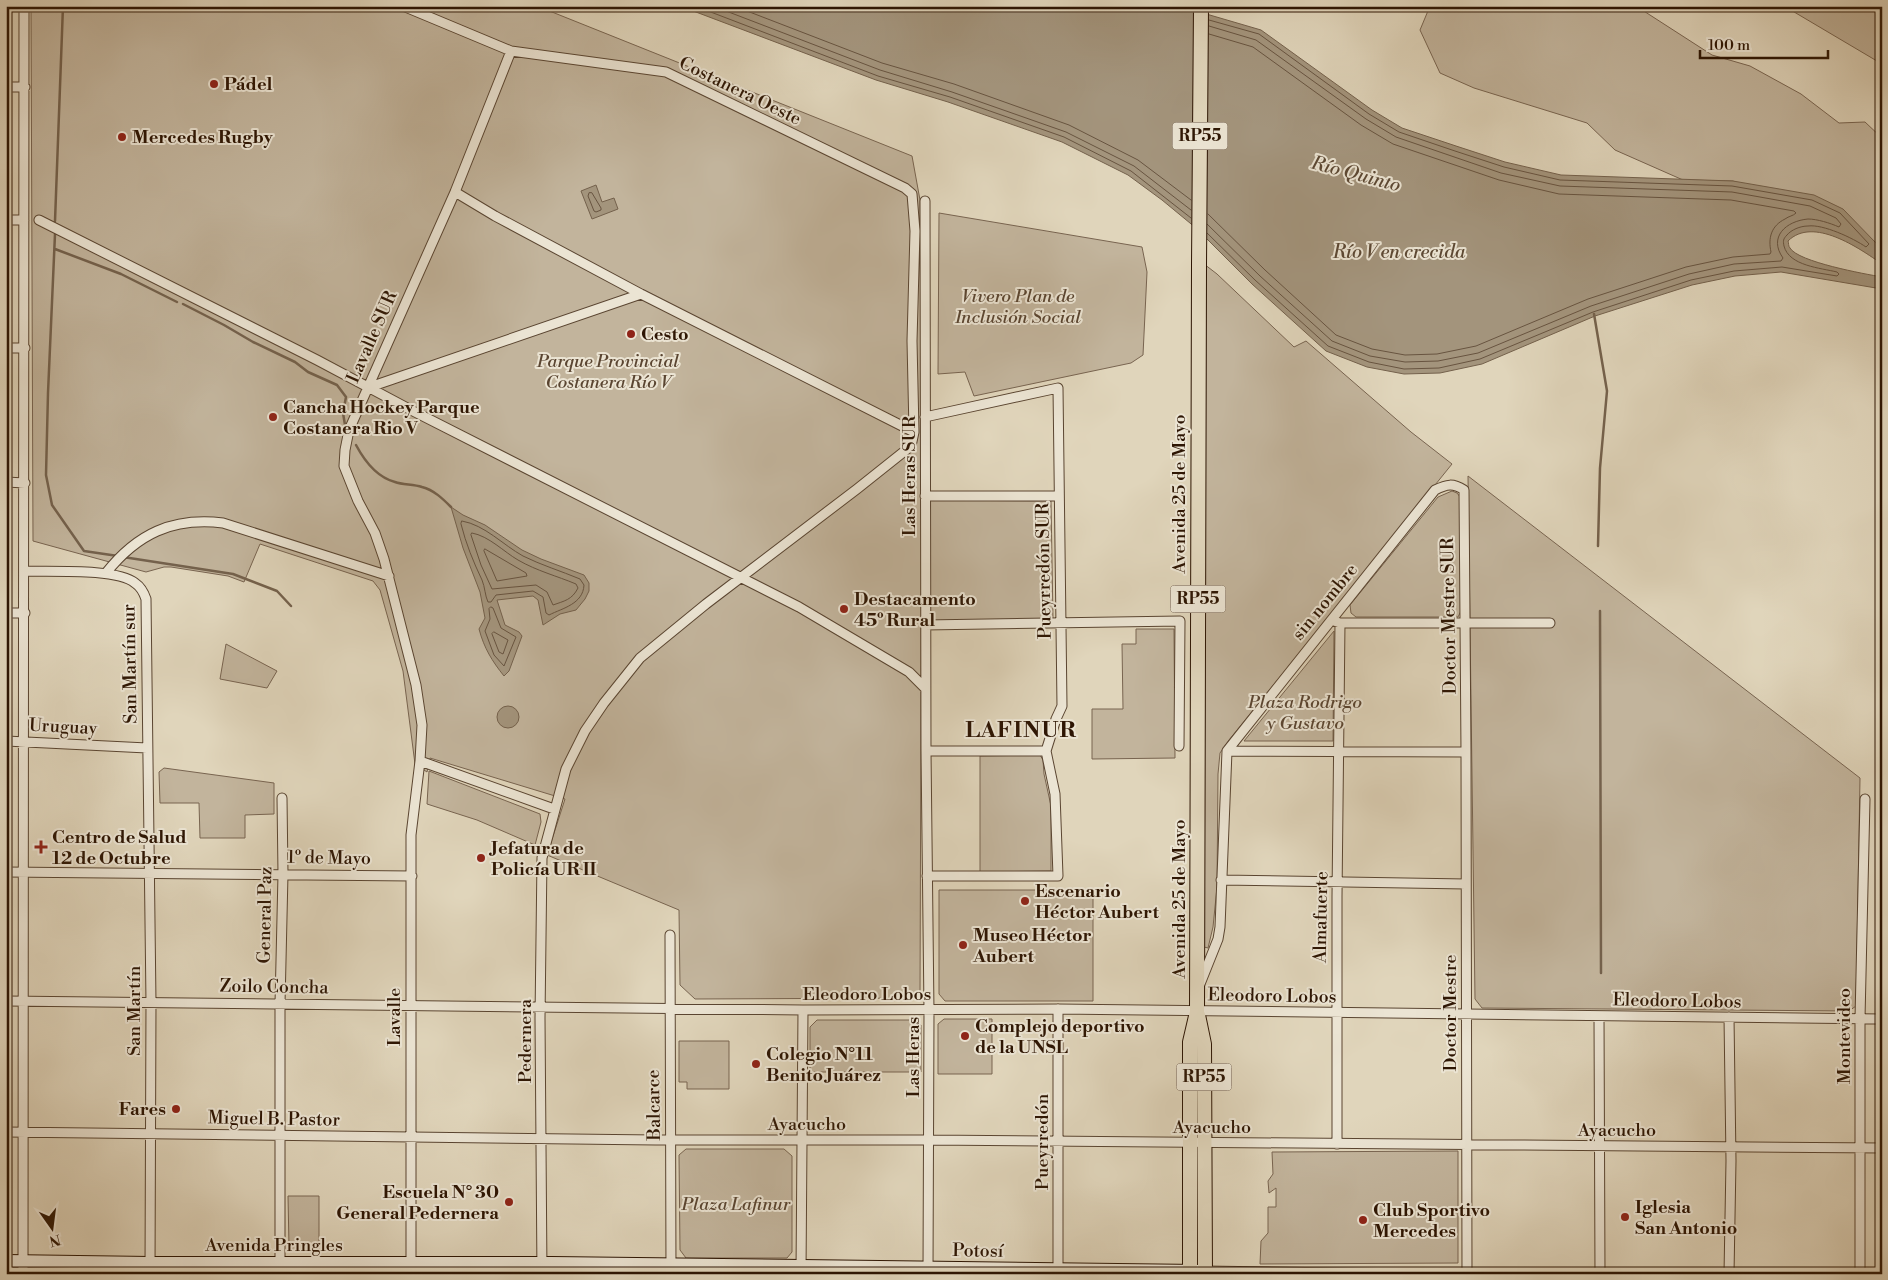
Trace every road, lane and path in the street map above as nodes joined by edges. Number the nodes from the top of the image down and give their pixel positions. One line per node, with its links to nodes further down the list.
1 (24, 6): 6 (street)
2 (403, 6): 4 (street, Costanera Oeste)
3 (1201, 6): 58 (main road, Avenida 25 de Mayo / RP55)
4 (511, 51): 7 (street, Lavalle SUR); 17 (street, Costanera Oeste)
5 (6, 86): 6 (street)
6 (25, 87): 10 (street)
7 (455, 192): 12 (street); 15 (street, Lavalle SUR)
8 (924, 201): 16 (street, Las Heras SUR)
9 (6, 220): 10 (street)
10 (24, 220): 14 (street)
11 (39, 220): 15 (street)
12 (641, 294): 15 (street); 17 (street)
13 (6, 348): 14 (street)
14 (25, 348): 19 (street)
15 (367, 388): 25 (street, Lavalle SUR); 26 (street)
16 (925, 417): 21 (street, Las Heras SUR); 22 (street, Pueyrredón SUR)
17 (914, 432): 26 (street, Pedernera)
18 (6, 482): 19 (street)
19 (25, 482): 23 (street)
20 (1456, 484): 29 (street, sin nombre); 32 (street, Doctor Mestre SUR)
21 (925, 496): 22 (street); 33 (street, Las Heras SUR)
22 (1059, 496): 30 (street, Pueyrredón SUR)
23 (24, 571): 24 (street); 28 (street)
24 (106, 573): 25 (street); 38 (street, San Martín sur)
25 (389, 576): 44 (street, Lavalle SUR)
26 (740, 578): 34 (street); 47 (street, Pedernera)
27 (6, 613): 28 (street)
28 (25, 613): 36 (street)
29 (1336, 621): 32 (street); 41 (street, sin nombre); 42 (street, Almafuerte)
30 (1061, 622): 33 (street); 37 (street); 40 (street, Pueyrredón SUR)
31 (1550, 623): 32 (street)
32 (1466, 624): 43 (street, Doctor Mestre SUR)
33 (925, 625): 34 (street, Las Heras SUR)
34 (925, 688): 39 (street, Las Heras SUR)
35 (6, 742): 36 (street, Uruguay)
36 (24, 742): 38 (street, Uruguay); 49 (street)
37 (1179, 746)
38 (147, 748): 50 (street, San Martín)
39 (926, 751): 40 (street); 53 (street, Las Heras)
40 (1046, 751): 53 (street)
41 (1227, 751): 42 (street); 54 (street)
42 (1338, 751): 43 (street); 55 (street, Almafuerte)
43 (1466, 752): 56 (street, Doctor Mestre)
44 (420, 761): 47 (street); 52 (street, Lavalle)
45 (282, 798): 51 (street, General Paz)
46 (1865, 799): 74 (street, Montevideo)
47 (554, 809): 64 (street, Pedernera)
48 (6, 872): 49 (street, 1º de Mayo)
49 (23, 872): 50 (street, 1º de Mayo); 60 (street)
50 (149, 873): 51 (street, 1º de Mayo); 61 (street, San Martín)
51 (283, 874): 52 (street, 1º de Mayo); 62 (street, General Paz)
52 (412, 876): 63 (street, Lavalle)
53 (927, 876): 68 (street, Las Heras)
54 (1221, 880): 55 (street); 58 (street)
55 (1338, 882): 56 (street); 70 (street, Almafuerte)
56 (1466, 884): 71 (street, Doctor Mestre)
57 (670, 935): 65 (street, Balcarce)
58 (1197, 992): 69 (main road, Avenida 25 de Mayo / RP55)
59 (6, 1001): 60 (street, Zoilo Concha)
60 (23, 1001): 61 (street, Zoilo Concha); 77 (street)
61 (151, 1002): 62 (street, Zoilo Concha); 78 (street, San Martín)
62 (280, 1004): 63 (street, Zoilo Concha); 79 (street, General Paz)
63 (410, 1005): 64 (street, Zoilo Concha); 80 (street, Lavalle)
64 (541, 1008): 65 (street, Eleodoro Lobos); 81 (street, Pedernera)
65 (670, 1008): 67 (street, Eleodoro Lobos); 82 (street, Balcarce)
66 (1058, 1009): 68 (street, Eleodoro Lobos); 69 (street, Eleodoro Lobos); 85 (street, Pueyrredón)
67 (803, 1010): 68 (street, Eleodoro Lobos); 83 (street)
68 (930, 1011): 84 (street, Las Heras)
69 (1197, 1012): 70 (street, Eleodoro Lobos); 86 (main road, Avenida 25 de Mayo / RP55)
70 (1337, 1013): 71 (street, Eleodoro Lobos); 87 (street, Almafuerte)
71 (1467, 1015): 72 (street, Eleodoro Lobos); 88 (street, Doctor Mestre)
72 (1599, 1016): 73 (street, Eleodoro Lobos); 89 (street)
73 (1729, 1018): 74 (street, Eleodoro Lobos); 90 (street)
74 (1860, 1019): 75 (street, Eleodoro Lobos); 91 (street, Montevideo)
75 (1882, 1019)
76 (6, 1132): 77 (street, Miguel B. Pastor)
77 (23, 1132): 78 (street, Miguel B. Pastor); 94 (street)
78 (151, 1133): 79 (street, Miguel B. Pastor); 95 (street, San Martín)
79 (280, 1136): 80 (street, Miguel B. Pastor); 96 (street, General Paz)
80 (411, 1136): 81 (street, Miguel B. Pastor); 97 (street, Lavalle)
81 (542, 1138): 82 (street, Ayacucho); 98 (street, Pedernera)
82 (670, 1139): 83 (street, Ayacucho); 99 (street, Balcarce)
83 (802, 1140): 84 (street, Ayacucho); 100 (street)
84 (928, 1140): 85 (street, Ayacucho); 101 (street, Las Heras)
85 (1058, 1142): 86 (street, Ayacucho); 102 (street, Pueyrredón)
86 (1197, 1143): 87 (street, Ayacucho); 103 (main road, Avenida 25 de Mayo / RP55)
87 (1337, 1144): 88 (street, Ayacucho)
88 (1467, 1145): 89 (street, Ayacucho); 105 (street, Doctor Mestre)
89 (1600, 1146): 90 (street, Ayacucho); 106 (street)
90 (1731, 1147): 91 (street, Ayacucho); 107 (street)
91 (1860, 1148): 92 (street, Ayacucho); 108 (street, Montevideo)
92 (1882, 1148)
93 (6, 1261): 94 (main road, Avenida Pringles)
94 (23, 1268): 95 (main road, Avenida Pringles)
95 (150, 1268): 96 (main road, Avenida Pringles)
96 (280, 1268): 97 (main road, Avenida Pringles)
97 (411, 1268): 98 (main road, Avenida Pringles)
98 (542, 1268): 99 (main road, Potosí)
99 (671, 1269): 100 (main road, Potosí)
100 (801, 1270): 101 (main road, Potosí)
101 (928, 1271): 102 (main road, Potosí)
102 (1058, 1272): 103 (main road, Potosí)
103 (1197, 1273): 104 (street, Potosí)
104 (1414, 1274)
105 (1467, 1274)
106 (1600, 1274)
107 (1729, 1274)
108 (1860, 1274)

